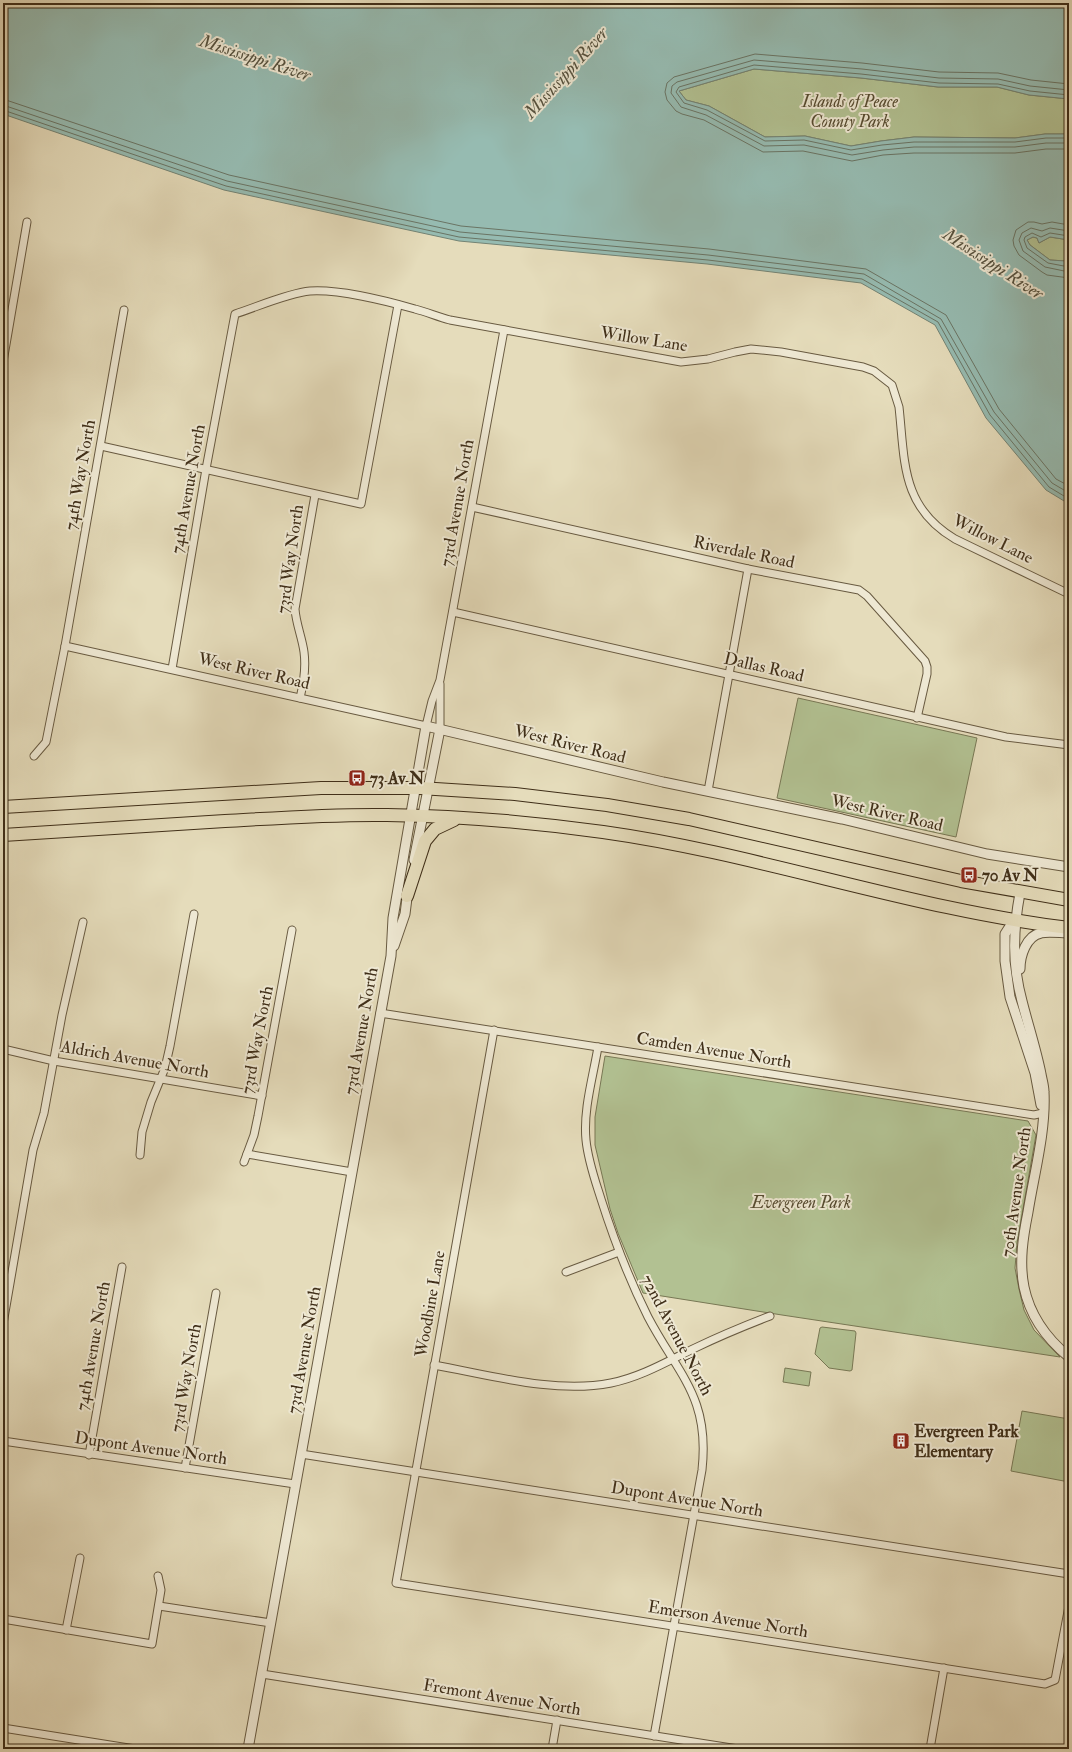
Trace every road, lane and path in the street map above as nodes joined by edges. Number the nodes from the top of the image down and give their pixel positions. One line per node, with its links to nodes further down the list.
1 (27, 222): 6 (street)
2 (398, 305): 4 (street, Willow Lane); 5 (street, Willow Lane); 9 (street)
3 (124, 310): 7 (street, 74th Way North)
4 (235, 314): 8 (street, 74th Avenue North)
5 (504, 330): 10 (street, 73rd Avenue North); 12 (street, Willow Lane)
6 (3, 362)
7 (101, 446): 8 (street); 14 (street, 74th Way North)
8 (206, 470): 9 (street); 15 (street, 74th Avenue North)
9 (314, 495): 18 (street, 73rd Way North)
10 (472, 507): 11 (street, Riverdale Road); 13 (street, 73rd Avenue North)
11 (748, 569): 16 (street); 19 (street, Riverdale Road)
12 (1069, 594)
13 (453, 612): 16 (street, Dallas Road); 17 (street, 73rd Avenue North)
14 (65, 646): 15 (street, West River Road); 23 (street, 74th Way North)
15 (172, 669): 18 (street, West River Road)
16 (729, 674): 19 (street, Dallas Road); 26 (street)
17 (440, 680): 20 (street, 73rd Avenue North); 21 (street, 73rd Avenue North)
18 (300, 698): 20 (street, West River Road)
19 (917, 718): 22 (street, Dallas Road)
20 (426, 726): 21 (street, West River Road); 24 (street, 73rd Avenue North)
21 (440, 729): 25 (street, 73rd Avenue North); 26 (street, West River Road)
22 (1069, 746)
23 (34, 756)
24 (414, 788): 25 (highway); 27 (highway); 28 (street, 73rd Avenue North)
25 (428, 789): 29 (street, 73rd Avenue North); 33 (highway)
26 (708, 791): 32 (street, West River Road)
27 (3, 807)
28 (409, 816): 29 (highway); 31 (highway); 42 (street, 73rd Avenue North)
29 (422, 816): 30 (highway); 34 (street, 73rd Avenue North)
30 (461, 818): 34 (highway); 37 (highway)
31 (3, 835)
32 (1069, 867)
33 (1020, 893): 35 (highway); 37 (street, 70th Avenue North)
34 (408, 896): 42 (street, 73rd Avenue North)
35 (1069, 900)
36 (194, 914): 49 (street)
37 (1014, 920): 39 (highway); 43 (street, 70th Avenue North); 51 (street, 70th Avenue North)
38 (83, 922): 48 (street)
39 (1069, 928)
40 (292, 930): 50 (street, 73rd Way North)
41 (1069, 933): 43 (street)
42 (390, 956): 44 (street, 73rd Avenue North)
43 (1022, 1000): 51 (street, 70th Avenue North)
44 (380, 1013): 45 (street, Camden Avenue North); 55 (street, 73rd Avenue North)
45 (494, 1030): 46 (street, Camden Avenue North); 64 (street, Woodbine Lane)
46 (598, 1047): 51 (street, Camden Avenue North); 56 (street, 72nd Avenue North)
47 (3, 1049): 48 (street, Aldrich Avenue North)
48 (54, 1061): 49 (street, Aldrich Avenue North); 61 (street)
49 (161, 1078): 50 (street, Aldrich Avenue North); 53 (street)
50 (262, 1096): 52 (street, 73rd Way North)
51 (1043, 1113): 62 (street, 70th Avenue North)
52 (247, 1154): 54 (street, 73rd Way North); 55 (street)
53 (140, 1155)
54 (244, 1162)
55 (352, 1172): 66 (street, 73rd Avenue North)
56 (619, 1252): 58 (street); 63 (street, 72nd Avenue North)
57 (122, 1267): 67 (street, 74th Avenue North)
58 (566, 1272)
59 (216, 1293): 68 (street, 73rd Way North)
60 (770, 1316): 63 (street)
61 (3, 1324)
62 (1069, 1357)
63 (673, 1359): 64 (street); 71 (street, 72nd Avenue North)
64 (434, 1365): 69 (street, Woodbine Lane)
65 (3, 1441): 67 (street, Dupont Avenue North)
66 (301, 1454): 69 (street, Dupont Avenue North); 70 (street, 73rd Avenue North)
67 (89, 1455): 68 (street, Dupont Avenue North)
68 (185, 1468): 70 (street, Dupont Avenue North)
69 (415, 1472): 71 (street, Dupont Avenue North); 75 (street, Woodbine Lane)
70 (295, 1484): 79 (street, 73rd Avenue North)
71 (693, 1515): 73 (street, Dupont Avenue North); 80 (street, 72nd Avenue North)
72 (80, 1558): 81 (street)
73 (1069, 1574)
74 (158, 1576): 76 (street)
75 (396, 1583): 80 (street, Emerson Avenue North)
76 (159, 1606): 79 (street); 81 (street)
77 (1069, 1606): 82 (street, Emerson Avenue North)
78 (3, 1619): 81 (street)
79 (271, 1623): 83 (street, 73rd Avenue North)
80 (673, 1626): 82 (street, Emerson Avenue North); 86 (street, 72nd Avenue North)
81 (66, 1630)
82 (944, 1668): 91 (street)
83 (262, 1674): 84 (street, Fremont Avenue North); 88 (street, 73rd Avenue North)
84 (557, 1720): 86 (street, Fremont Avenue North); 89 (street)
85 (3, 1728): 87 (street)
86 (654, 1736): 90 (street, Fremont Avenue North)
87 (135, 1749)
88 (248, 1749)
89 (552, 1749)
90 (738, 1749)
91 (930, 1749)

